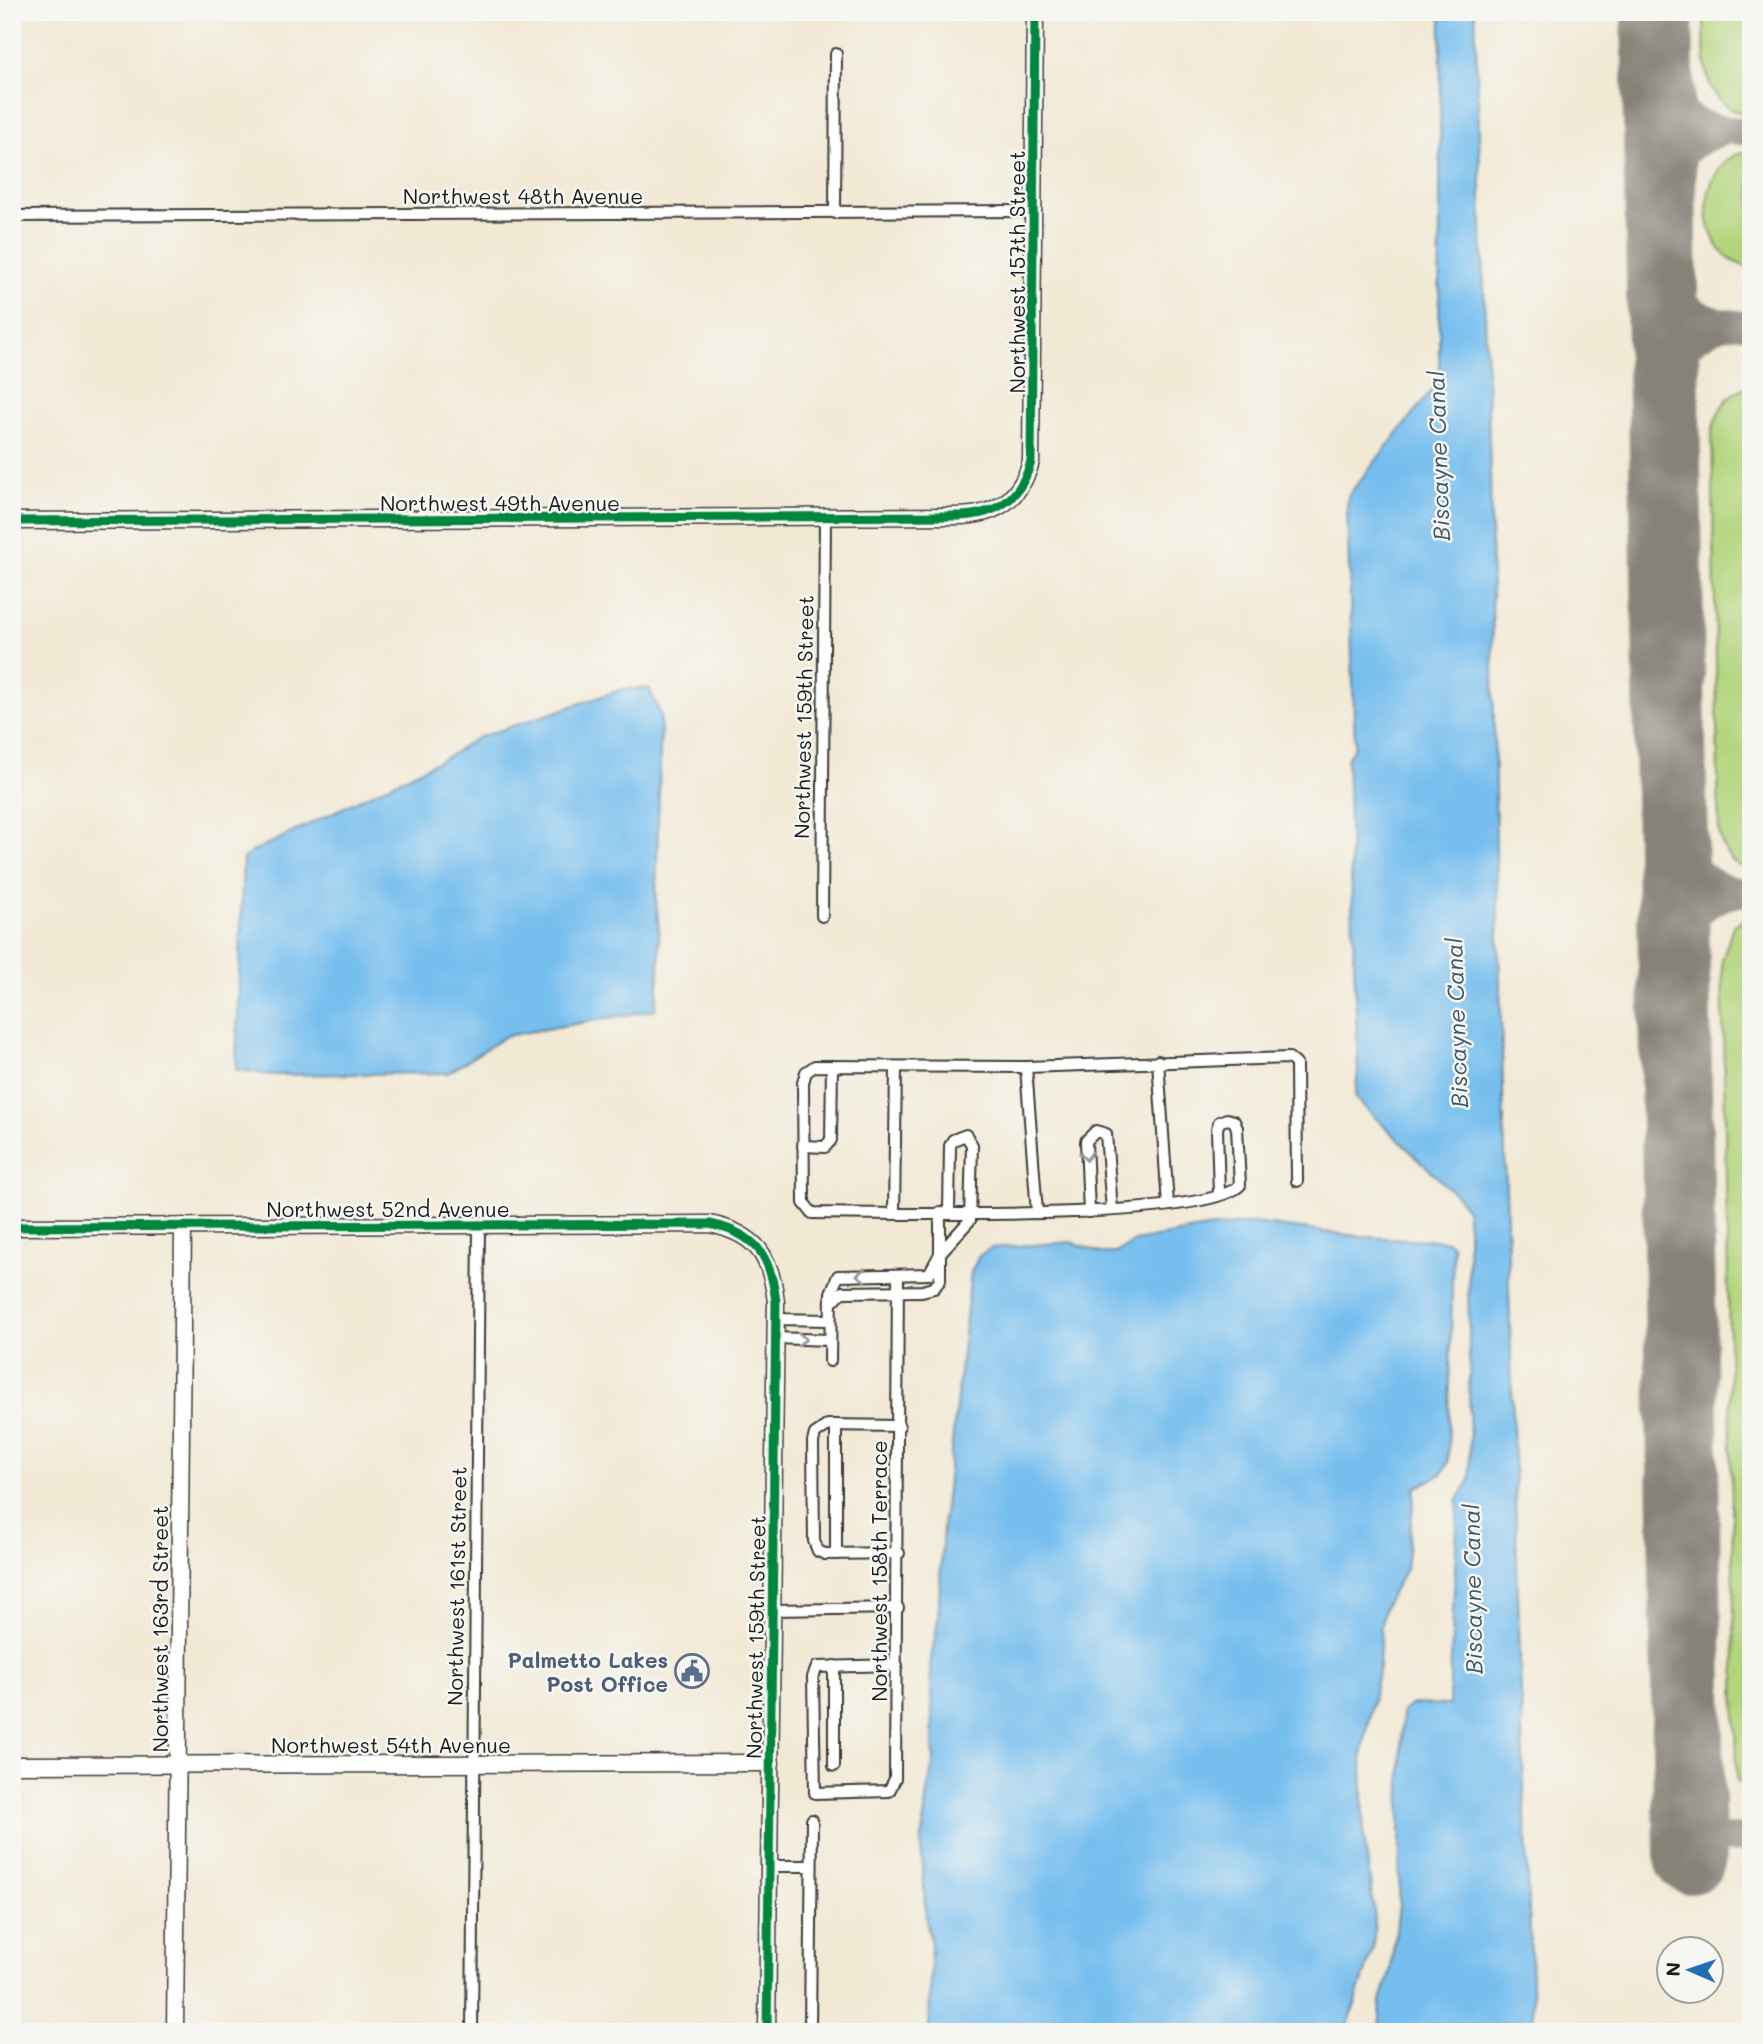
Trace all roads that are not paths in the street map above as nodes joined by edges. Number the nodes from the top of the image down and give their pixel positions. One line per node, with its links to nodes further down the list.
1 (1035, 12): 3 (street, Northwest 157th Street)
2 (836, 54): 4 (street)
3 (1035, 211): 4 (street, Northwest 48th Avenue); 6 (street, Northwest 157th Street)
4 (835, 213): 5 (street, Northwest 48th Avenue)
5 (12, 216)
6 (988, 512): 7 (street, Northwest 49th Avenue)
7 (825, 518): 8 (street, Northwest 49th Avenue); 9 (street, Northwest 159th Street)
8 (12, 521)
9 (822, 916)
10 (1158, 1062): 12 (street); 15 (street); 17 (street)
11 (832, 1066): 13 (street); 14 (street); 14 (street)
12 (1026, 1067): 13 (street); 23 (street)
13 (896, 1068): 22 (street)
14 (803, 1146): 22 (street)
15 (1297, 1181)
16 (1219, 1194): 16 (street); 17 (street)
17 (1168, 1205): 18 (street)
18 (1112, 1210): 21 (street); 21 (street, one-way to 21)
19 (945, 1212): 20 (street); 20 (street); 22 (street); 28 (street)
20 (972, 1212): 23 (street); 28 (street)
21 (1089, 1212): 23 (street)
22 (894, 1213)
23 (1037, 1213)
24 (479, 1225): 25 (street, Northwest 52nd Avenue); 27 (street, Northwest 52nd Avenue); 48 (street, Northwest 161st Street)
25 (183, 1226): 26 (street, Northwest 52nd Avenue); 47 (street, Northwest 163rd Street)
26 (12, 1227)
27 (757, 1246): 32 (street, Northwest 159th Street)
28 (941, 1252): 29 (street); 30 (street)
29 (898, 1275): 30 (street, Northwest 158th Terrace); 31 (street, one-way to 31)
30 (898, 1291): 31 (street); 38 (street, Northwest 158th Terrace)
31 (831, 1303): 33 (street)
32 (775, 1320): 33 (street); 34 (street, Northwest 159th Street)
33 (830, 1320): 35 (street)
34 (775, 1338): 35 (street, one-way to 35); 42 (street, Northwest 159th Street)
35 (830, 1340): 36 (street)
36 (830, 1361)
37 (836, 1425): 38 (street); 40 (street); 40 (street)
38 (899, 1426): 39 (street, Northwest 158th Terrace)
39 (898, 1553): 40 (street); 41 (street, Northwest 158th Terrace)
40 (836, 1554)
41 (898, 1608): 42 (street); 43 (street, Northwest 158th Terrace)
42 (772, 1610): 45 (street, Northwest 159th Street)
43 (897, 1665): 44 (street); 44 (street, Northwest 158th Terrace)
44 (834, 1666): 49 (street)
45 (771, 1763): 48 (street, Northwest 54th Avenue); 51 (street, Northwest 159th Street)
46 (12, 1765): 47 (street, Northwest 54th Avenue)
47 (178, 1765): 48 (street, Northwest 54th Avenue); 53 (street, Northwest 163rd Street)
48 (474, 1765): 54 (street, Northwest 161st Street)
49 (834, 1766)
50 (812, 1820): 52 (street)
51 (768, 1866): 52 (street); 55 (street, Northwest 159th Street)
52 (810, 1866): 56 (street)
53 (175, 2032)
54 (472, 2032)
55 (766, 2032)
56 (810, 2032)

